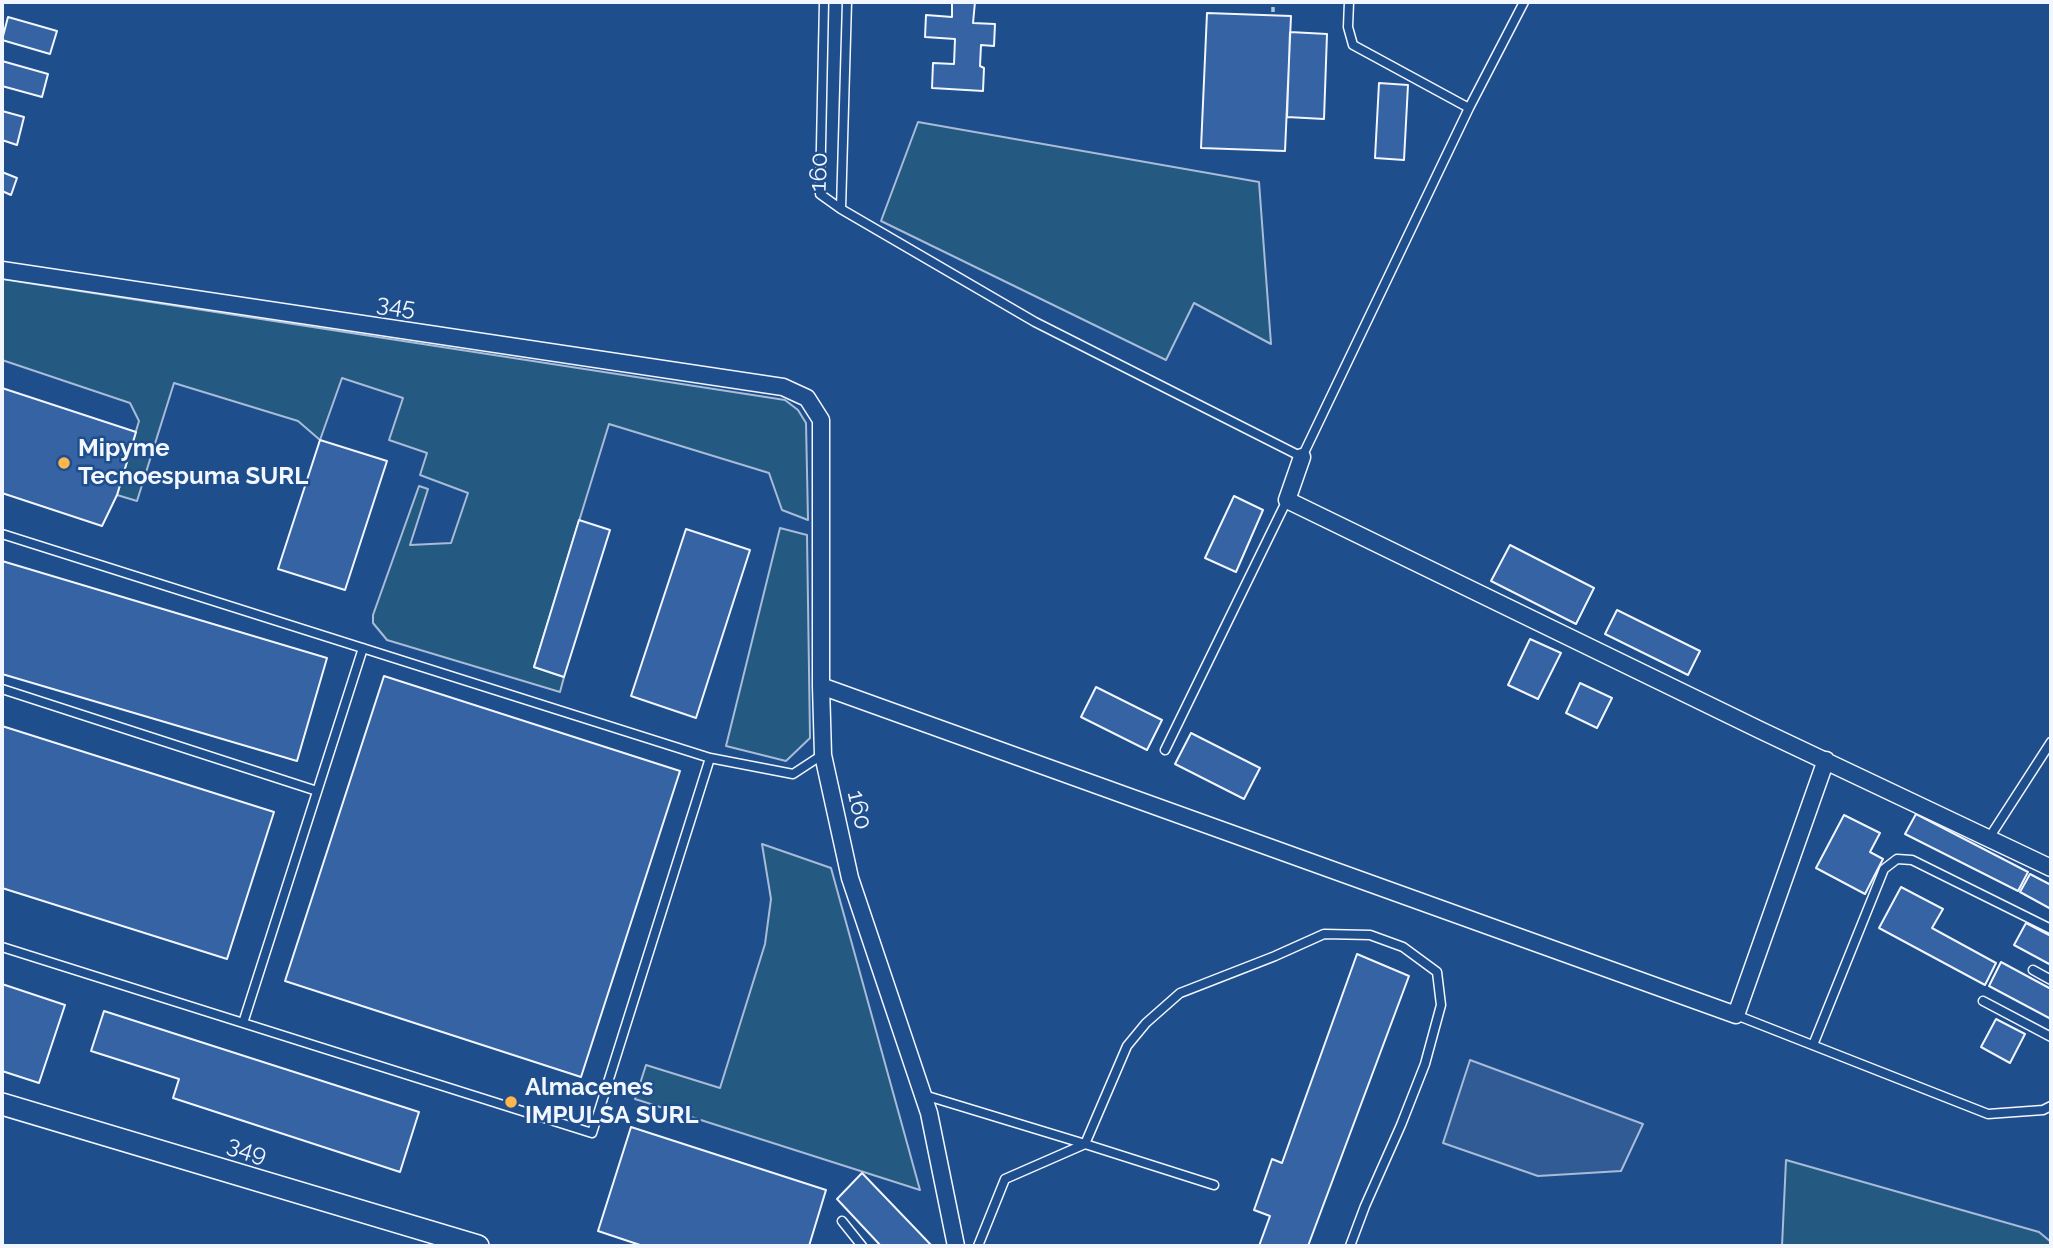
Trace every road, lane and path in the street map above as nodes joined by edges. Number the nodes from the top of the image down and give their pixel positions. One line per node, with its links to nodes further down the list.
1 (824, 2): 8 (lane, 160)
2 (847, 2): 8 (lane, 160)
3 (1273, 2): 6 (path)
4 (1349, 2): 7 (lane)
5 (1524, 2): 7 (lane)
6 (1273, 12)
7 (1469, 108): 11 (lane)
8 (841, 209): 11 (lane)
9 (2, 270): 10 (street, 345)
10 (783, 387): 15 (street, 160)
11 (1301, 457): 12 (street)
12 (1287, 500): 18 (lane); 21 (street)
13 (2, 534): 14 (lane)
14 (363, 648): 20 (lane); 22 (lane)
15 (821, 686): 19 (street, 160); 30 (street)
16 (2, 689): 22 (lane)
17 (2051, 742): 23 (lane)
18 (1165, 750)
19 (823, 755): 20 (lane); 34 (street, 160)
20 (710, 758): 31 (lane)
21 (1826, 760): 23 (street); 30 (street)
22 (317, 791): 31 (lane)
23 (1989, 838): 24 (street)
24 (2051, 868)
25 (2051, 929): 33 (lane)
26 (2, 947): 31 (lane)
27 (2033, 970): 28 (lane)
28 (2051, 980)
29 (1983, 1001): 32 (lane)
30 (1736, 1015): 33 (lane)
31 (243, 1023)
32 (2051, 1037)
33 (1813, 1045): 36 (lane)
34 (925, 1095): 37 (lane); 42 (street, 160)
35 (2, 1104): 40 (street, 349)
36 (2051, 1106)
37 (1085, 1144): 38 (lane); 43 (lane); 44 (lane)
38 (1214, 1185)
39 (842, 1221): 41 (lane)
40 (478, 1246)
41 (862, 1246)
42 (956, 1246)
43 (978, 1246)
44 (1350, 1246)

